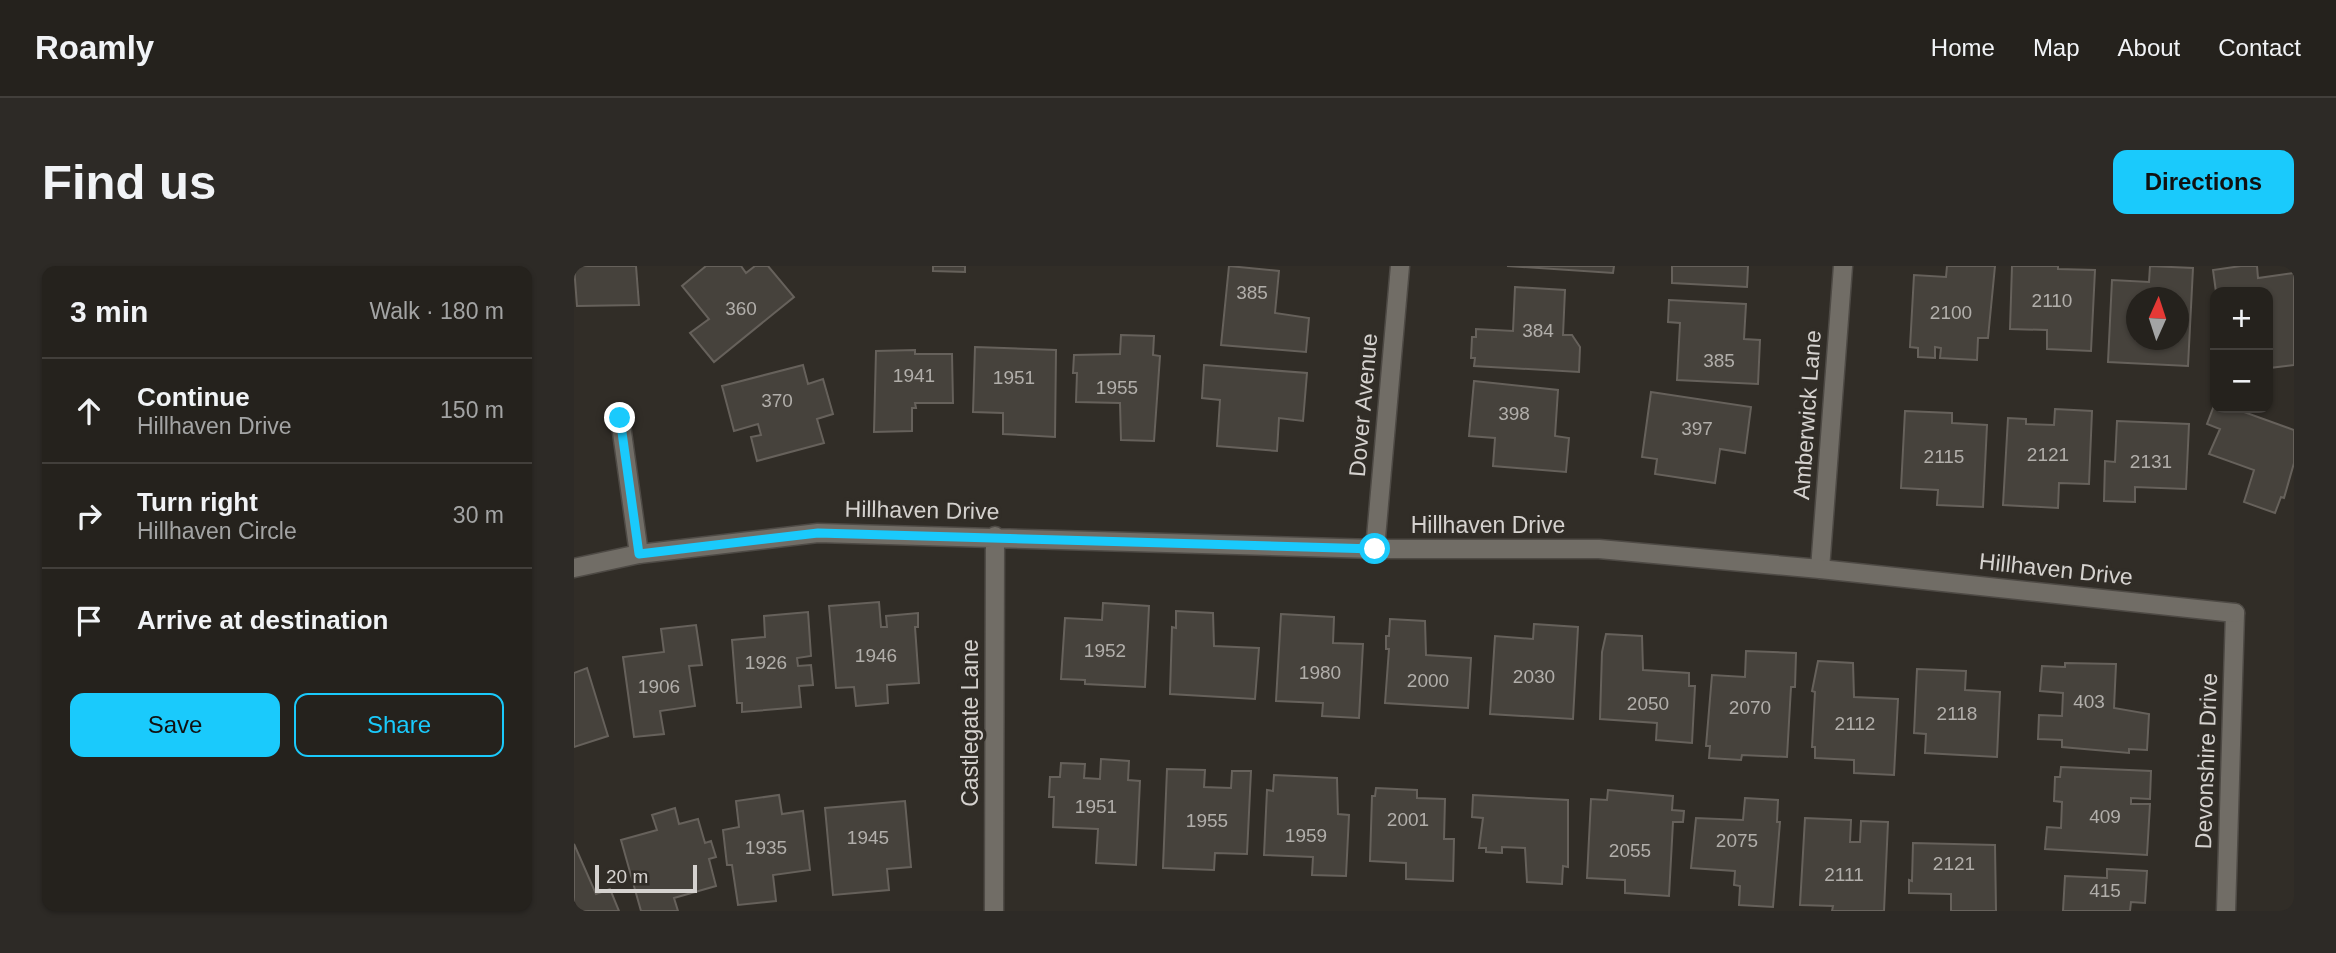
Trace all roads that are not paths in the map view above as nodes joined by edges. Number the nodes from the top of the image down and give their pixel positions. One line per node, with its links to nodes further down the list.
1 (1400, 266): 5 (street, Dover Avenue)
2 (1843, 266): 8 (street, Amberwick Lane)
3 (620, 418): 6 (street)
4 (995, 536): 5 (street, Hillhaven Drive); 6 (street, Hillhaven Drive); 10 (street, Castlegate Lane)
5 (1375, 549): 8 (street, Hillhaven Drive)
6 (639, 554): 7 (street, Hillhaven Drive)
7 (574, 568)
8 (1820, 569): 9 (street, Hillhaven Drive)
9 (2235, 613): 11 (street, Devonshire Drive)
10 (994, 911)
11 (2226, 911)

